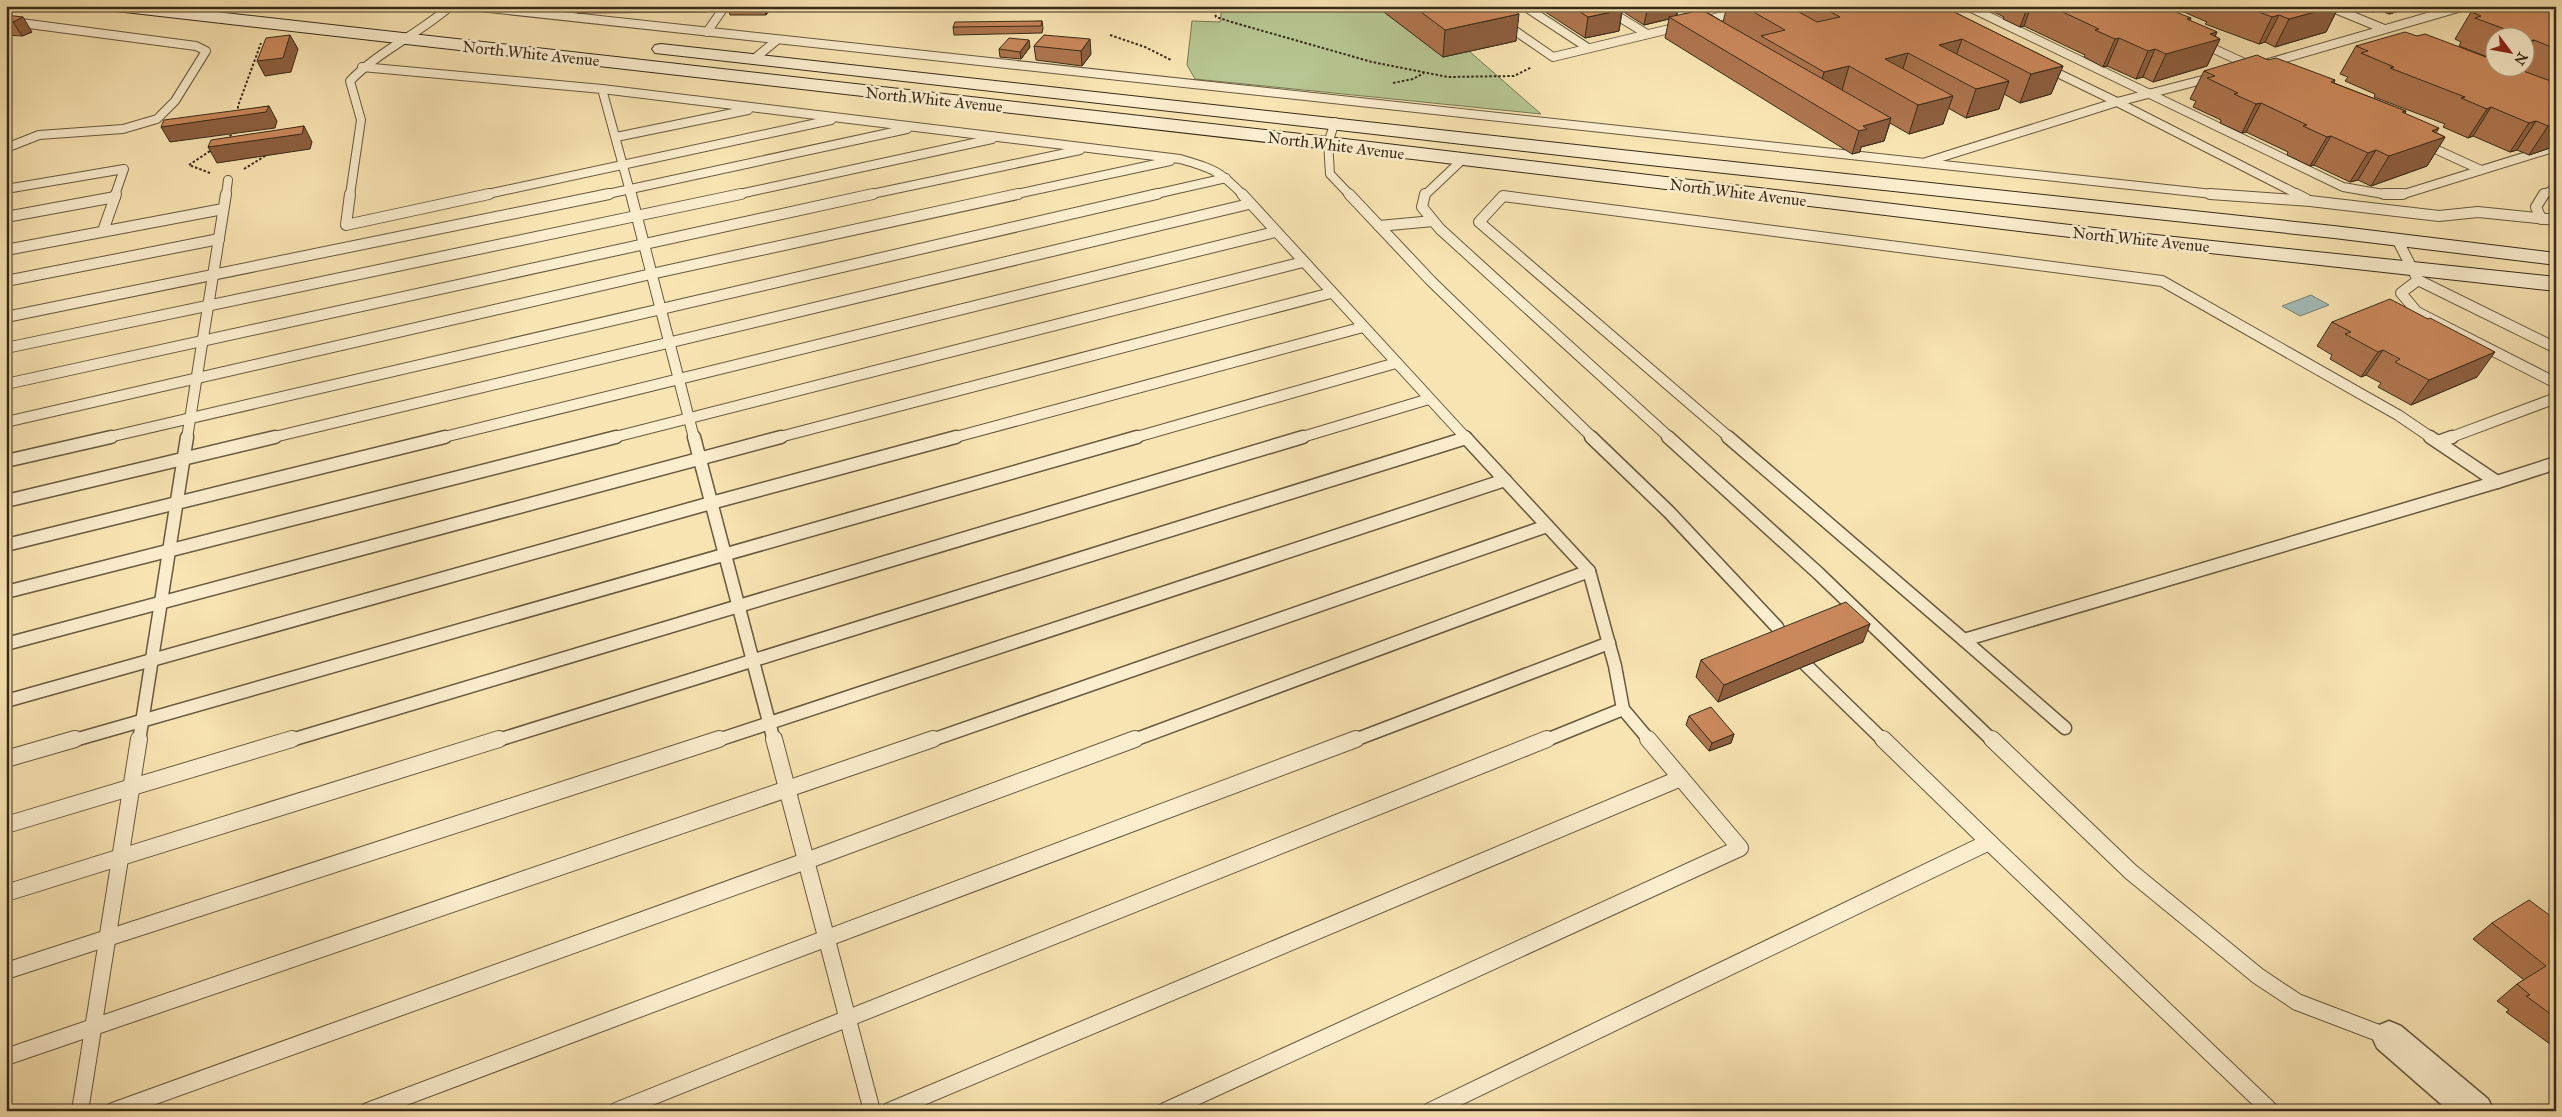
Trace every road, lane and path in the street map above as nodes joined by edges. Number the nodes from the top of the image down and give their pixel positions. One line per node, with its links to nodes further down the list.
1 (116, 6): 22 (main road, North White Avenue)
2 (470, 6): 17 (lane)
3 (725, 6): 17 (lane)
4 (1212, 6): 27 (path)
5 (1480, 6): 27 (lane)
6 (1524, 6): 26 (lane)
7 (1601, 6): 18 (lane)
8 (1766, 6): 18 (lane)
9 (1968, 6): 37 (lane)
10 (2328, 6): 16 (lane)
11 (2465, 6): 16 (lane)
12 (449, 14): 15 (main road, North White Avenue)
13 (403, 20): 15 (main road, North White Avenue)
14 (6, 21): 50 (lane)
15 (432, 24): 22 (lane)
16 (2383, 28): 20 (lane); 31 (lane)
17 (707, 32): 24 (lane)
18 (1647, 34): 26 (lane)
19 (1110, 35): 35 (path)
20 (2401, 36)
21 (263, 38): 41 (path)
22 (408, 39): 30 (lane); 48 (main road, North White Avenue)
23 (2190, 39): 31 (lane)
24 (777, 40): 28 (lane); 35 (lane)
25 (647, 47): 28 (main road, North White Avenue)
26 (1588, 48): 27 (lane)
27 (1552, 57)
28 (754, 59): 42 (main road, North White Avenue)
29 (2034, 61): 38 (lane)
30 (362, 67): 36 (lane); 56 (lane)
31 (2254, 67): 32 (lane); 34 (lane)
32 (2235, 72)
33 (2226, 74): 37 (lane)
34 (2272, 75)
35 (1189, 84): 55 (lane)
36 (602, 89): 39 (lane); 45 (lane)
37 (2151, 94): 38 (lane); 57 (lane)
38 (2117, 102): 55 (lane); 64 (lane)
39 (758, 108): 40 (lane); 45 (lane)
40 (841, 118): 44 (lane); 56 (lane)
41 (238, 120)
42 (1335, 122): 48 (lane); 76 (main road, North White Avenue)
43 (238, 126): 59 (path)
44 (916, 127): 46 (lane); 62 (lane)
45 (616, 137): 56 (lane)
46 (1002, 137): 52 (lane); 68 (lane)
47 (2417, 141): 57 (lane)
48 (1328, 143): 54 (main road, North White Avenue); 72 (lane)
49 (2556, 147): 57 (lane)
50 (6, 148)
51 (267, 148): 59 (path)
52 (1089, 148): 53 (lane); 77 (lane)
53 (1180, 158): 58 (lane); 81 (lane)
54 (1463, 159): 71 (lane); 82 (main road, North White Avenue)
55 (1921, 164): 64 (lane)
56 (624, 166): 62 (lane)
57 (2481, 170)
58 (1226, 178): 65 (lane); 88 (lane)
59 (228, 180): 66 (lane)
60 (2556, 188): 69 (lane)
61 (6, 189): 63 (lane)
62 (629, 190): 68 (lane); 83 (lane)
63 (114, 197): 67 (lane); 73 (lane)
64 (2310, 201): 69 (lane)
65 (1249, 204): 74 (lane); 92 (lane)
66 (223, 209): 73 (lane); 75 (lane)
67 (6, 217)
68 (636, 217): 77 (lane); 87 (lane)
69 (2541, 219): 70 (lane)
70 (2556, 220)
71 (1433, 221): 72 (lane); 150 (lane)
72 (1380, 226): 125 (lane)
73 (104, 231): 78 (lane)
74 (1275, 232): 80 (lane); 97 (lane)
75 (218, 239): 83 (lane); 84 (lane)
76 (2398, 241): 79 (main road, North White Avenue); 82 (lane)
77 (643, 243): 81 (lane); 91 (lane)
78 (6, 250)
79 (2556, 259)
80 (1303, 262): 86 (lane); 103 (lane)
81 (651, 274): 88 (lane); 96 (lane)
82 (2415, 274): 85 (main road, North White Avenue); 94 (lane); 98 (lane)
83 (213, 275): 87 (lane); 89 (lane)
84 (6, 281)
85 (2556, 284)
86 (1331, 293): 90 (lane); 108 (lane)
87 (208, 306): 91 (lane); 93 (lane)
88 (660, 309): 92 (lane); 102 (lane)
89 (6, 317)
90 (1363, 327): 95 (lane); 115 (lane)
91 (202, 341): 96 (lane); 99 (lane)
92 (669, 341): 97 (lane); 107 (lane)
93 (6, 348)
94 (2556, 348)
95 (1396, 363): 101 (lane); 119 (lane)
96 (196, 378): 102 (lane); 104 (lane)
97 (679, 379): 103 (lane); 114 (lane)
98 (2556, 383)
99 (6, 384)
100 (2556, 398): 106 (lane)
101 (1429, 399): 105 (lane); 123 (lane)
102 (190, 417): 107 (lane); 109 (lane)
103 (689, 417): 108 (lane); 118 (lane)
104 (6, 422)
105 (1466, 438): 111 (lane); 129 (lane)
106 (2438, 442): 112 (lane); 124 (lane)
107 (184, 458): 113 (lane); 114 (lane)
108 (700, 458): 115 (lane); 122 (lane)
109 (6, 461)
110 (2556, 463): 112 (lane)
111 (1505, 480): 116 (lane); 134 (lane)
112 (2497, 482): 124 (lane)
113 (6, 501)
114 (177, 502): 117 (lane); 118 (lane)
115 (712, 503): 119 (lane); 128 (lane)
116 (1546, 526): 120 (lane); 139 (lane)
117 (6, 545)
118 (169, 550): 121 (lane); 122 (lane)
119 (725, 555): 123 (lane); 133 (lane)
120 (1589, 571): 126 (lane); 143 (lane)
121 (6, 592)
122 (161, 602): 127 (lane); 128 (lane)
123 (739, 605): 129 (lane); 138 (lane)
124 (1964, 640): 135 (lane)
125 (1784, 641)
126 (1609, 643): 132 (lane); 146 (lane)
127 (6, 644)
128 (152, 660): 131 (lane); 133 (lane)
129 (753, 660): 134 (lane); 142 (lane)
130 (1806, 665): 141 (lane)
131 (6, 701)
132 (1623, 708): 137 (lane); 148 (lane)
133 (142, 720): 136 (lane); 138 (lane)
134 (769, 723): 139 (lane); 145 (lane)
135 (2065, 728)
136 (6, 759)
137 (1681, 778): 157 (lane); 158 (lane)
138 (131, 788): 140 (lane); 142 (lane)
139 (787, 790): 143 (lane); 149 (lane)
140 (6, 825)
141 (1990, 842): 159 (lane); 160 (lane)
142 (120, 857): 144 (lane); 145 (lane)
143 (806, 861): 146 (lane); 153 (lane)
144 (6, 893)
145 (107, 938): 147 (lane); 149 (lane)
146 (827, 940): 148 (lane); 154 (lane)
147 (6, 971)
148 (847, 1018): 155 (lane); 156 (lane)
149 (93, 1027): 151 (lane); 152 (lane)
150 (2389, 1037): 161 (street)
151 (6, 1057)
152 (80, 1111)
153 (113, 1111)
154 (368, 1111)
155 (616, 1111)
156 (872, 1111)
157 (889, 1111)
158 (1165, 1111)
159 (1430, 1111)
160 (2271, 1111)
161 (2476, 1111)

